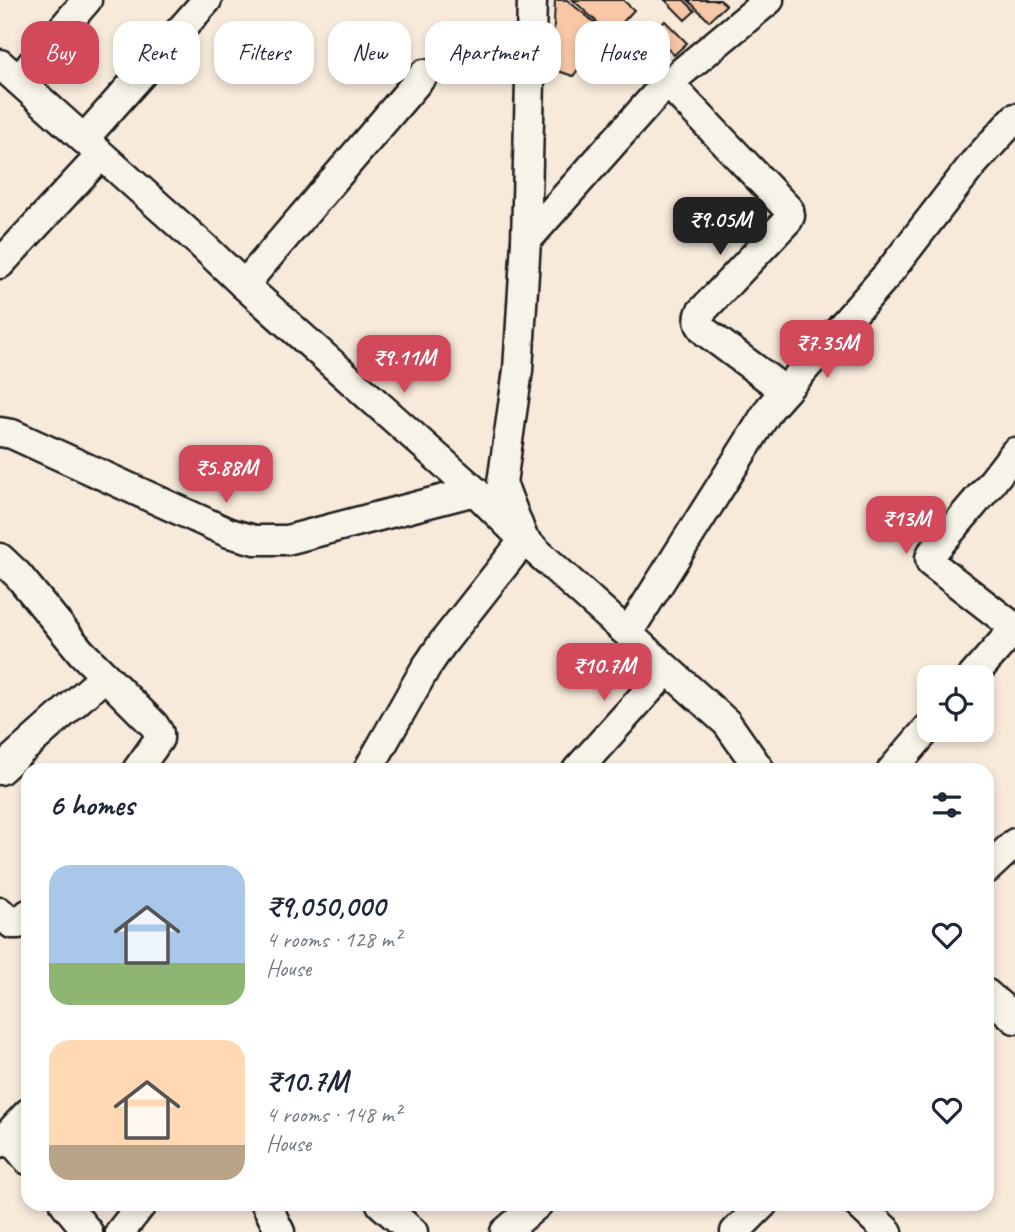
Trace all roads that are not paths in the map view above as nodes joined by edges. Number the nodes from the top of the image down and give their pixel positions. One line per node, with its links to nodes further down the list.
1 (87, 0): 5 (street)
2 (207, 0): 11 (street)
3 (532, 0): 12 (street)
4 (769, 0): 7 (street)
5 (9, 72): 11 (street)
6 (424, 74): 14 (street)
7 (670, 81)
8 (667, 84): 12 (street)
9 (669, 84): 15 (street)
10 (1015, 118): 15 (street)
11 (92, 147): 13 (street); 14 (street)
12 (526, 241): 19 (street)
13 (0, 264)
14 (244, 285): 18 (street)
15 (785, 391): 22 (street)
16 (0, 432): 18 (street)
17 (1015, 452): 21 (street)
18 (475, 491): 19 (street)
19 (524, 540): 22 (street); 28 (street)
20 (0, 558): 25 (street)
21 (1015, 628): 23 (street)
22 (628, 633): 24 (street)
23 (983, 665)
24 (667, 670): 29 (street); 30 (street)
25 (105, 676): 27 (street); 32 (street)
26 (917, 741): 31 (street)
27 (143, 763)
28 (372, 763)
29 (584, 763)
30 (755, 763)
31 (898, 763)
32 (0, 770)
33 (1015, 843): 34 (street)
34 (994, 862)
35 (0, 912): 36 (street)
36 (21, 921)
37 (21, 1121): 38 (street)
38 (4, 1139): 39 (street)
39 (21, 1154)
40 (71, 1211): 47 (street)
41 (136, 1211): 48 (street)
42 (270, 1211): 49 (street)
43 (389, 1211): 50 (street)
44 (530, 1211): 51 (street)
45 (756, 1211): 52 (street)
46 (866, 1211): 53 (street)
47 (88, 1232)
48 (120, 1232)
49 (280, 1232)
50 (413, 1232)
51 (505, 1232)
52 (735, 1232)
53 (888, 1232)

